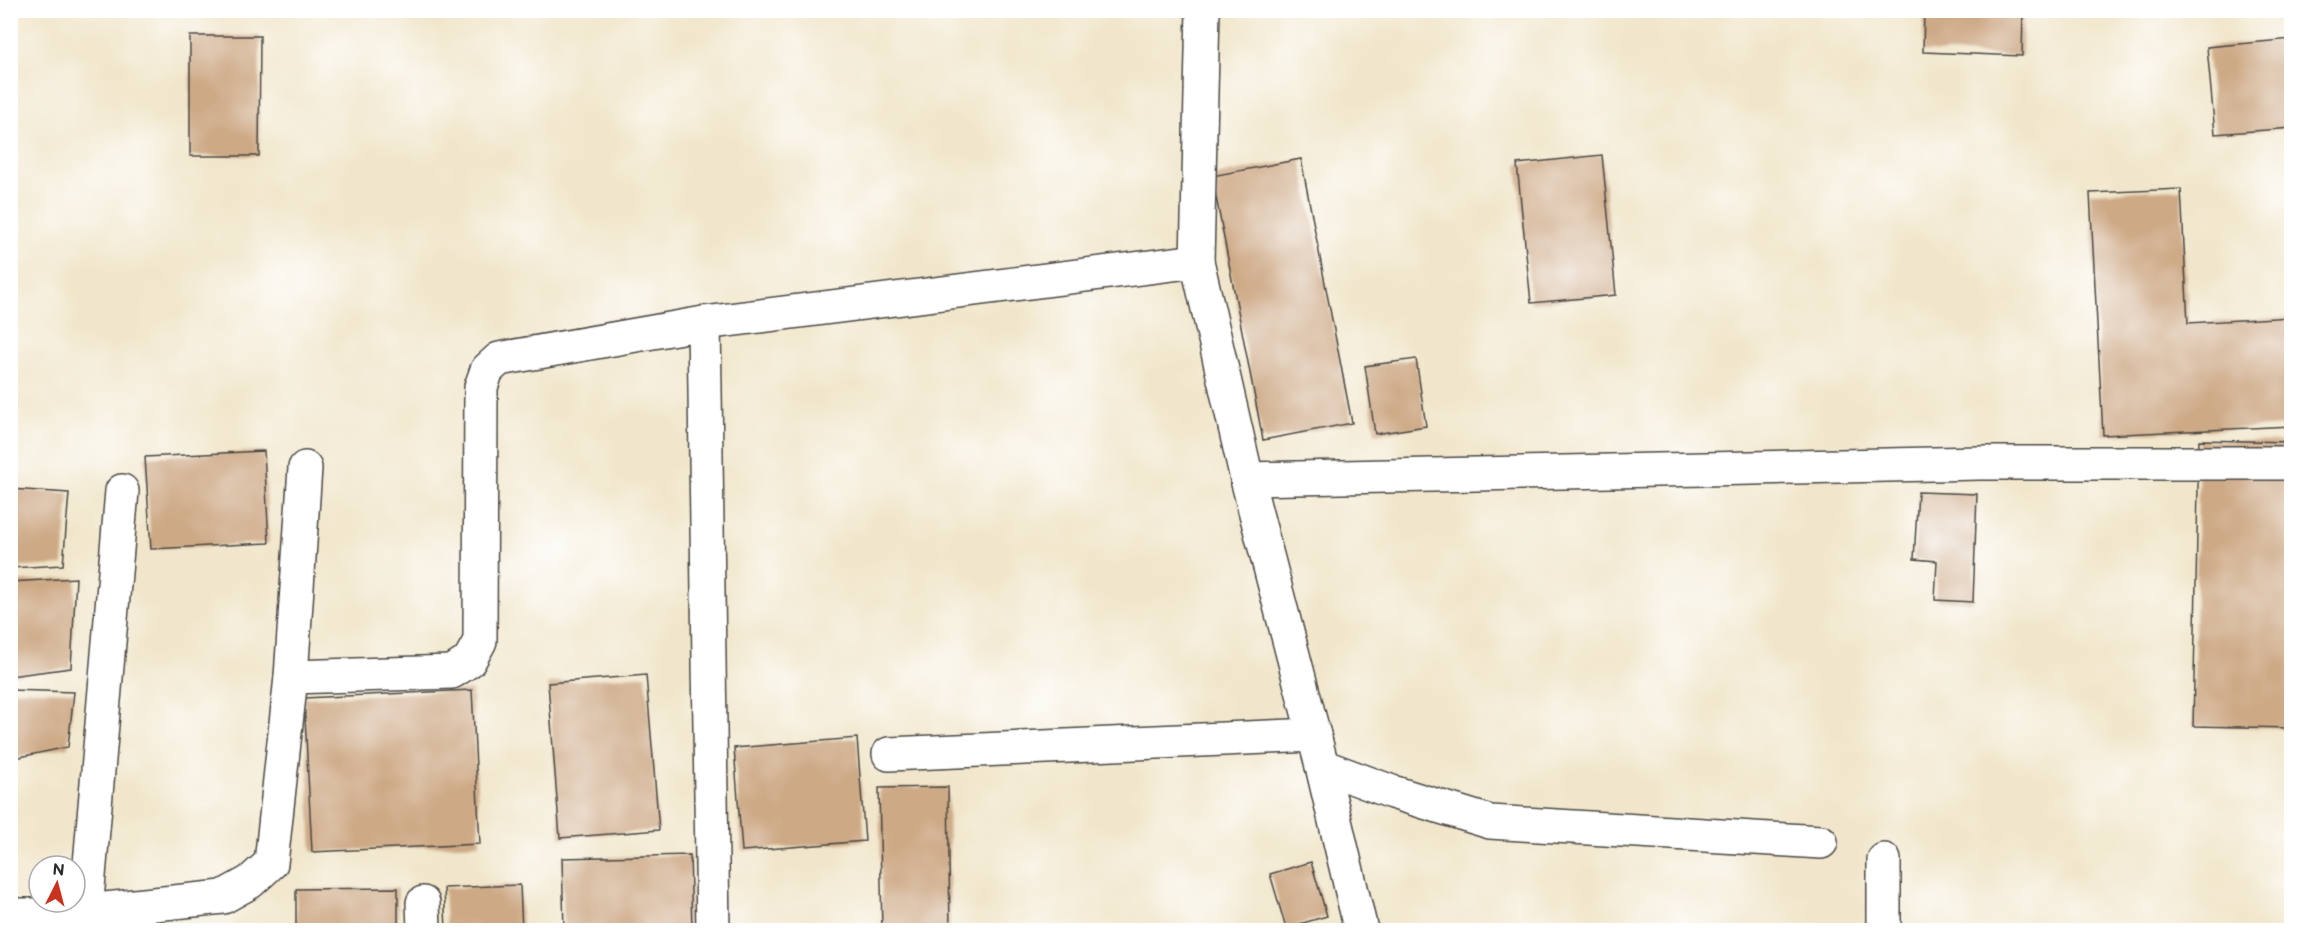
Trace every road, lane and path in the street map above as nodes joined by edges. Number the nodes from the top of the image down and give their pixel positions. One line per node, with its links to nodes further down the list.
1 (1203, 10): 2 (street)
2 (1197, 261): 3 (street); 6 (street)
3 (704, 323): 8 (street); 19 (street)
4 (2292, 463): 6 (street)
5 (305, 468): 8 (street)
6 (1247, 479): 9 (street)
7 (122, 491): 14 (street)
8 (291, 677): 15 (street)
9 (1314, 735): 10 (street); 11 (street)
10 (889, 754)
11 (1322, 766): 12 (street); 20 (street)
12 (1821, 842)
13 (1884, 860): 21 (street)
14 (87, 899)
15 (87, 911)
16 (76, 914): 18 (street)
17 (10, 915): 18 (street)
18 (46, 923)
19 (713, 930)
20 (1361, 930)
21 (1884, 930)

